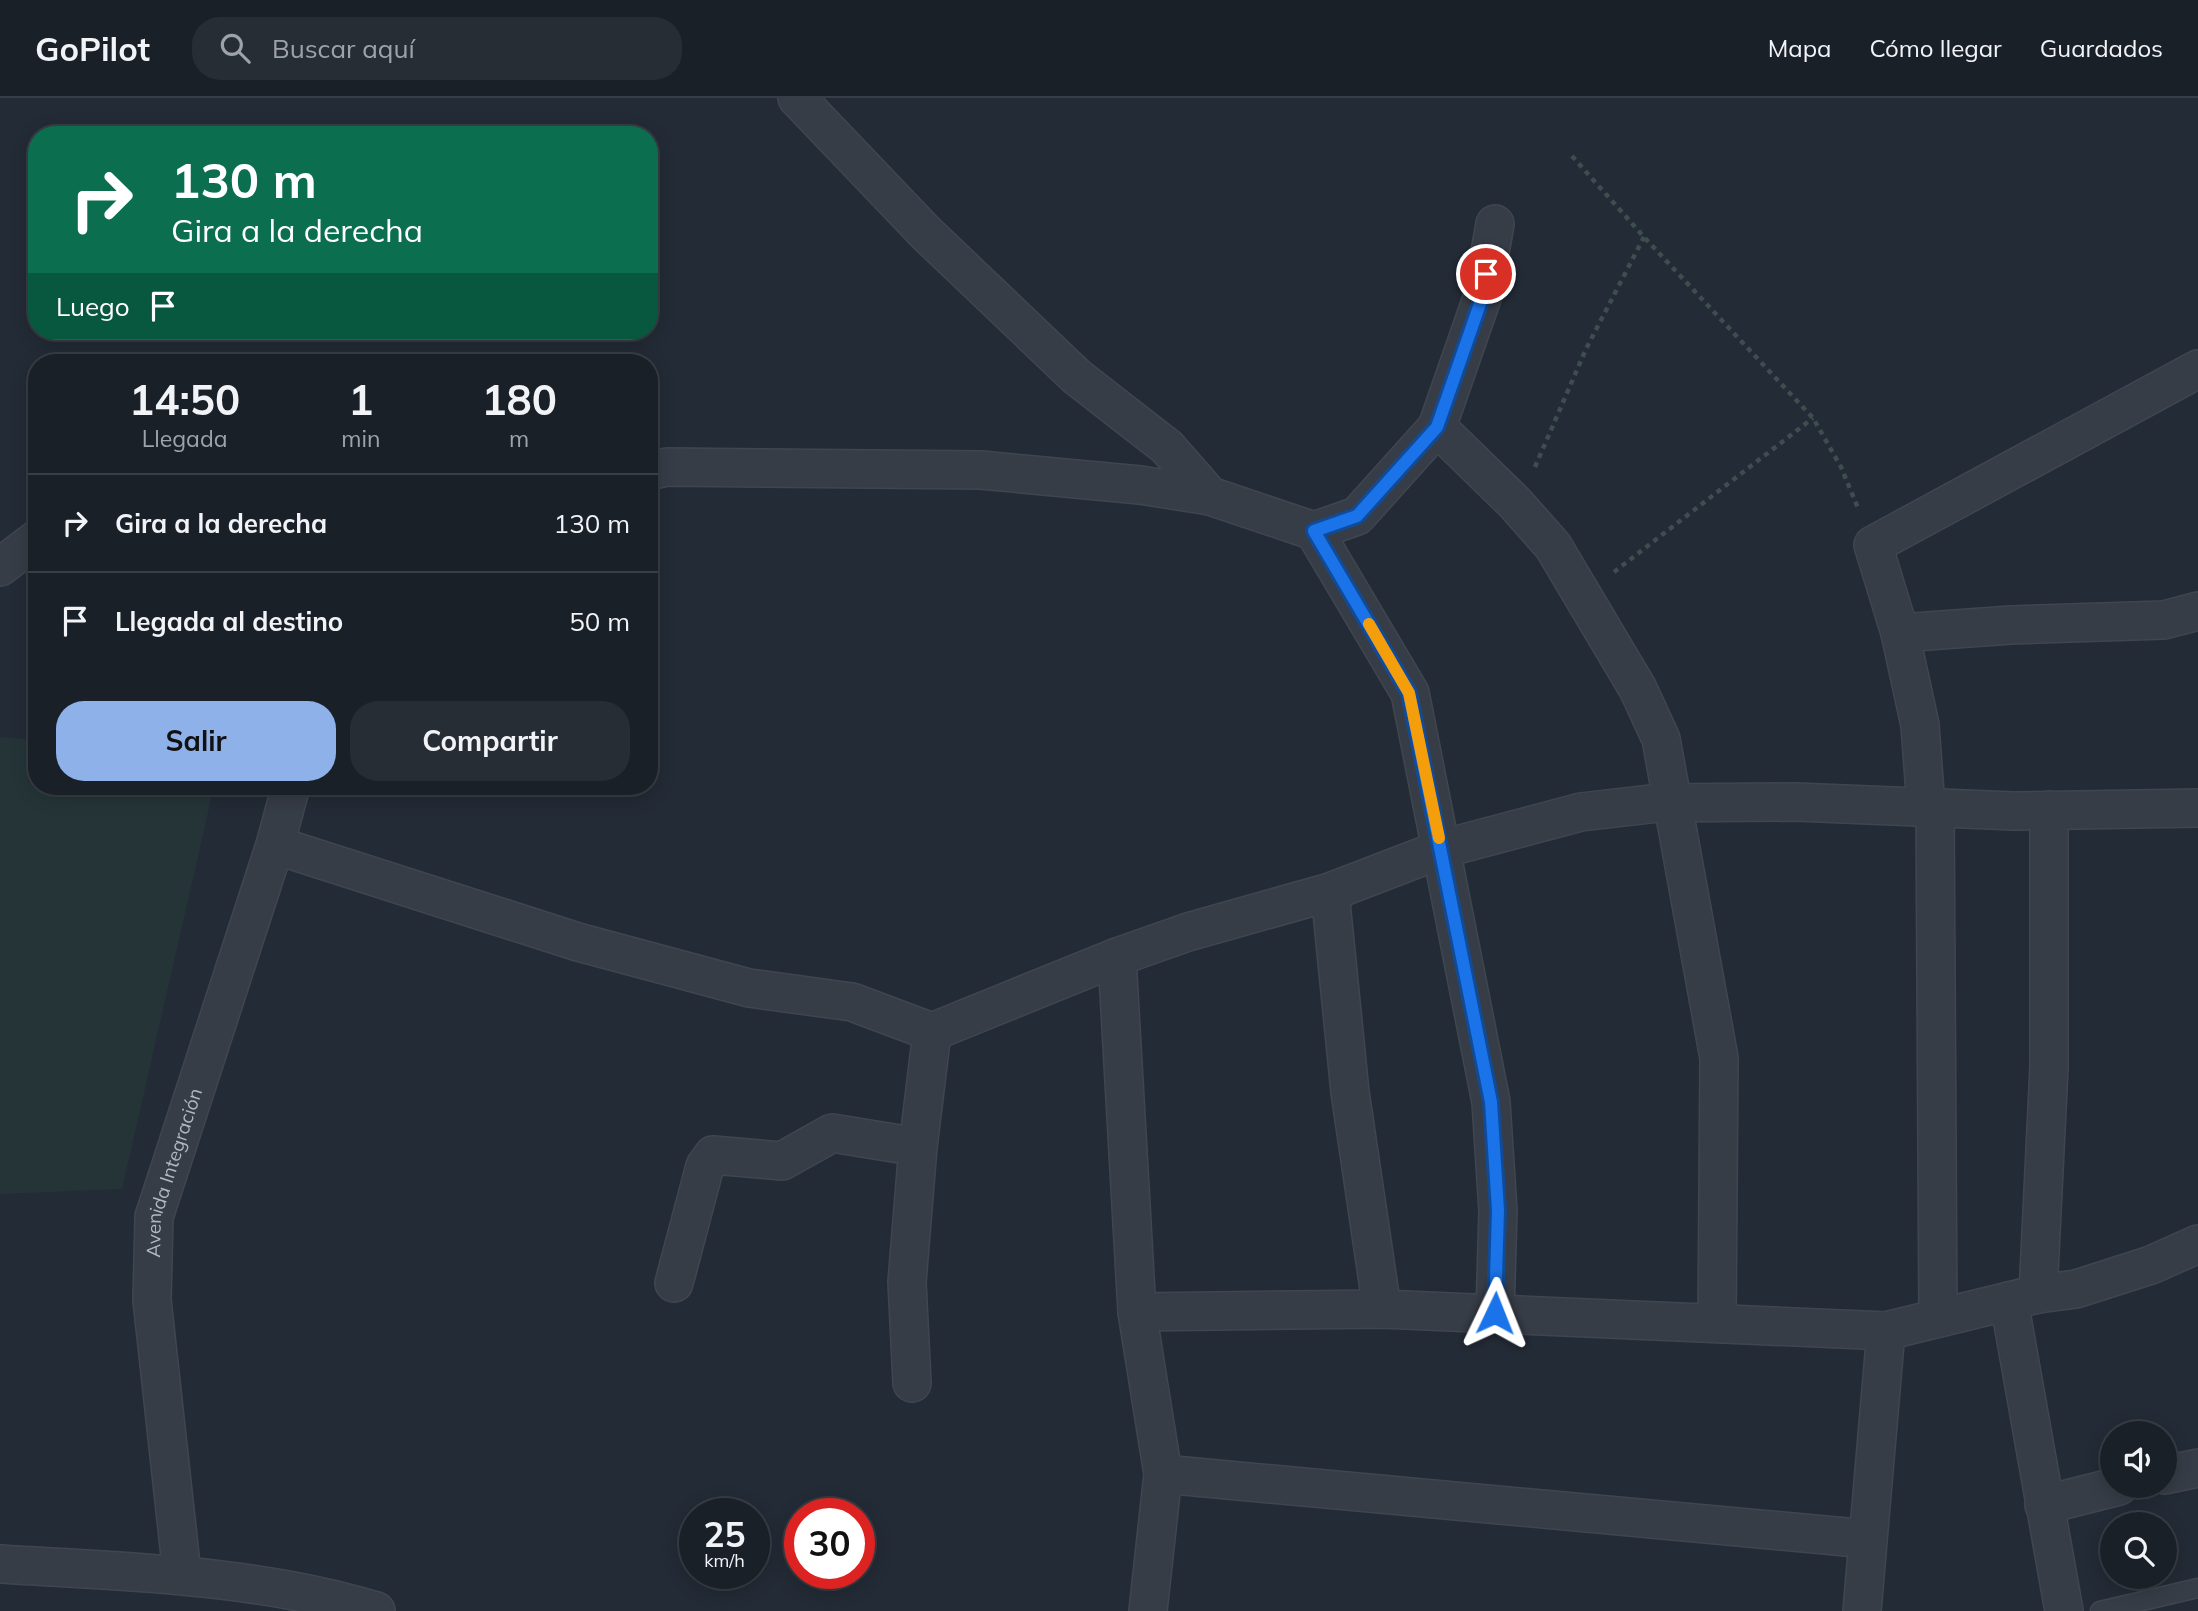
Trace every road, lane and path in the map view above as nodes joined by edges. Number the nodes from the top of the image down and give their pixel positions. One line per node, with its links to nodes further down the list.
1 (797, 98): 9 (street)
2 (1572, 156): 4 (path)
3 (1495, 224): 7 (street)
4 (1644, 237): 6 (path); 10 (path)
5 (2198, 369): 12 (street)
6 (1813, 418): 12 (path); 15 (path)
7 (1437, 427): 10 (street); 11 (street)
8 (658, 469): 9 (street)
9 (1210, 496): 11 (street)
10 (1516, 503): 15 (street)
11 (1314, 531): 24 (street)
12 (1872, 545): 17 (street)
13 (28, 546): 14 (street)
14 (0, 566)
15 (1582, 597): 19 (street)
16 (2198, 611): 17 (street)
17 (1900, 633): 20 (street)
18 (289, 795): 23 (street, Avenida Integración)
19 (1673, 803): 20 (street); 24 (street); 36 (street)
20 (1930, 807): 22 (street); 35 (street)
21 (2198, 808): 22 (street)
22 (2049, 810): 31 (street)
23 (275, 845): 27 (street); 46 (street, Avenida Integración)
24 (1442, 849): 25 (street); 34 (street)
25 (1330, 892): 26 (street); 32 (street)
26 (1117, 957): 27 (street); 33 (street)
27 (932, 1032): 28 (street)
28 (919, 1147): 30 (street); 38 (street)
29 (2198, 1244): 31 (street)
30 (674, 1283)
31 (2024, 1298): 35 (street); 43 (street)
32 (1382, 1309): 33 (street); 34 (street)
33 (1137, 1312): 41 (street)
34 (1495, 1313): 36 (street)
35 (1938, 1318): 37 (street)
36 (1717, 1323): 37 (street)
37 (1886, 1331): 44 (street)
38 (912, 1383)
39 (2198, 1468): 40 (street)
40 (2177, 1472)
41 (1163, 1474): 44 (street); 49 (street)
42 (2100, 1491): 43 (street)
43 (2043, 1505): 51 (street)
44 (1868, 1539): 50 (street)
45 (0, 1564): 46 (street)
46 (182, 1574): 48 (street)
47 (2198, 1588): 52 (lane)
48 (376, 1611)
49 (1149, 1611)
50 (1862, 1611)
51 (2064, 1611)
52 (2100, 1611)

